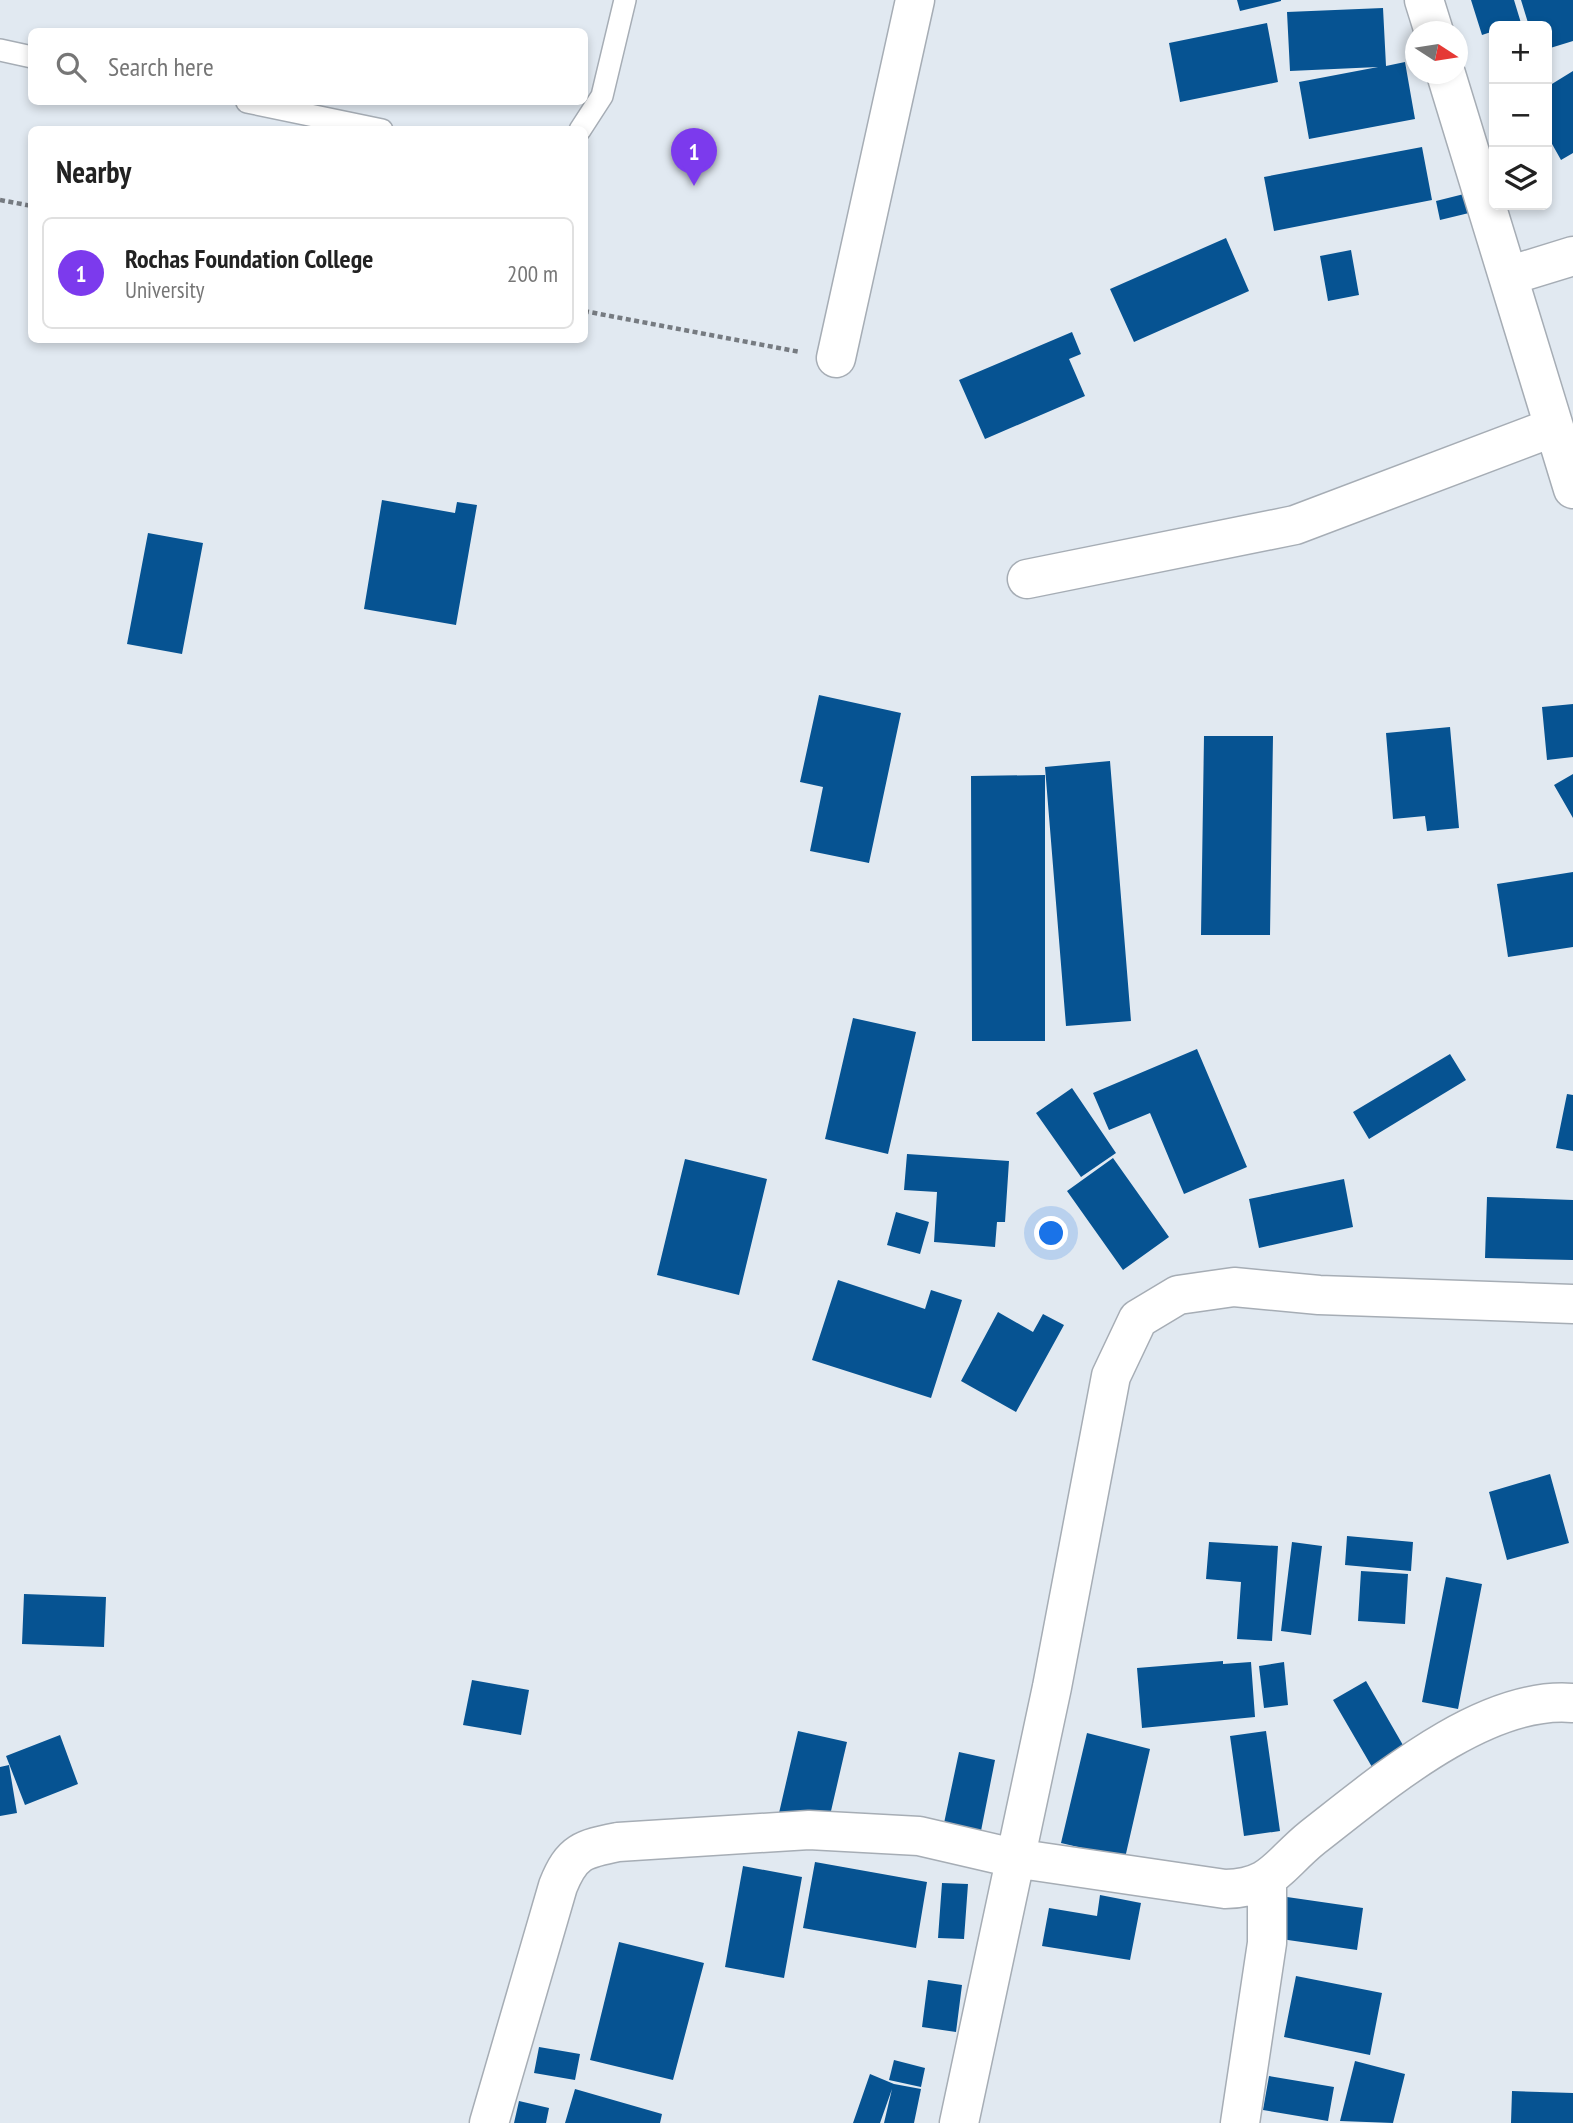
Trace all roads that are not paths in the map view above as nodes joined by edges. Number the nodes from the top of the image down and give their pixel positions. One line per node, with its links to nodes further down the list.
1 (625, 0): 10 (lane)
2 (915, 0): 13 (street)
3 (1424, 0): 4 (street)
4 (1431, 21)
5 (0, 50): 6 (lane)
6 (28, 56)
7 (1449, 84): 12 (street)
8 (261, 105): 9 (lane)
9 (363, 126)
10 (583, 126)
11 (1573, 256): 12 (street)
12 (1508, 276): 14 (street)
13 (835, 358)
14 (1554, 427): 15 (street); 16 (street)
15 (1573, 489)
16 (1027, 579)
17 (1573, 1304): 19 (street)
18 (1573, 1703): 20 (street)
19 (1014, 1858): 20 (street); 21 (street); 22 (street)
20 (1267, 1881): 23 (street)
21 (489, 2123)
22 (958, 2123)
23 (1240, 2123)

